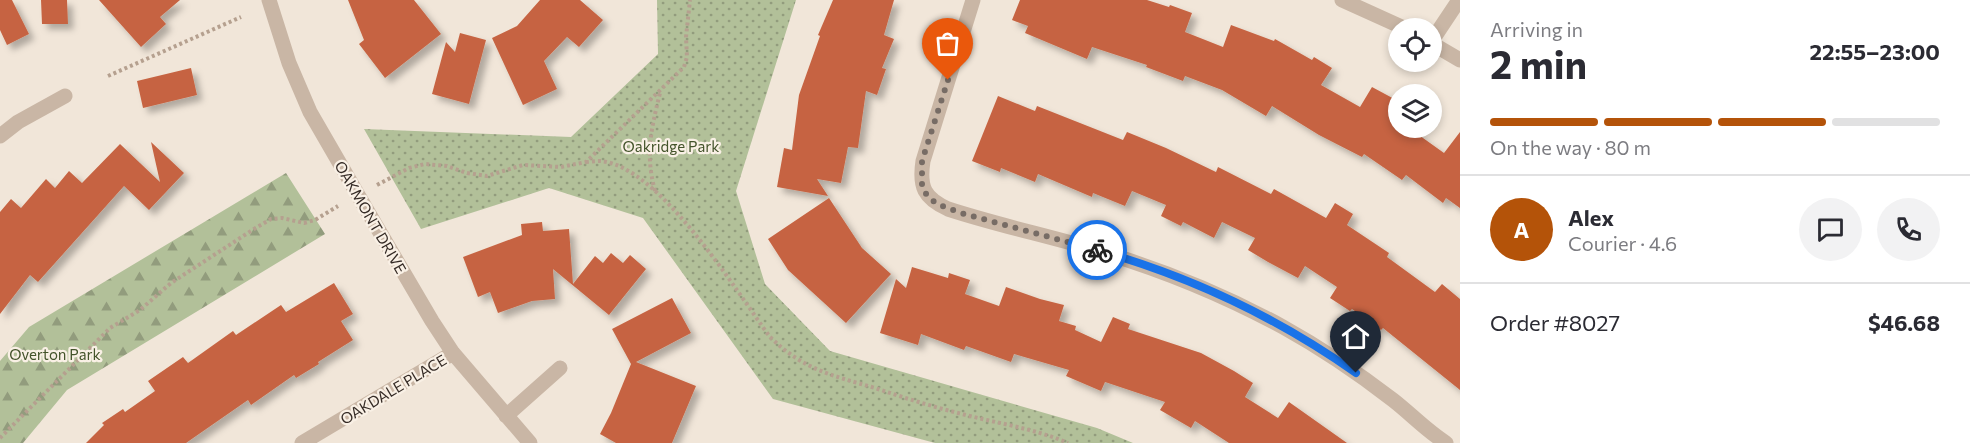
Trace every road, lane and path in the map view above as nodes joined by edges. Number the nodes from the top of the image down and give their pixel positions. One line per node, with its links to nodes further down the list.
1 (269, 0): 19 (street, OAKMONT DRIVE)
2 (690, 0): 12 (path)
3 (973, 0): 26 (street)
4 (1342, 0): 7 (street)
5 (1459, 0): 8 (street)
6 (242, 17): 11 (path)
7 (1388, 21)
8 (1442, 26)
9 (1442, 49): 10 (street)
10 (1460, 60)
11 (108, 76)
12 (660, 92): 15 (path); 17 (path)
13 (65, 96): 14 (street)
14 (0, 136)
15 (586, 162): 16 (path); 17 (path)
16 (377, 185)
17 (655, 192): 25 (path)
18 (338, 206): 22 (path)
19 (453, 353): 21 (street, OAKMONT DRIVE); 23 (street, OAKDALE PLACE)
20 (560, 368): 21 (street)
21 (506, 416): 24 (street, OAKMONT DRIVE)
22 (0, 438)
23 (302, 443)
24 (530, 443)
25 (1068, 443)
26 (1446, 443)

